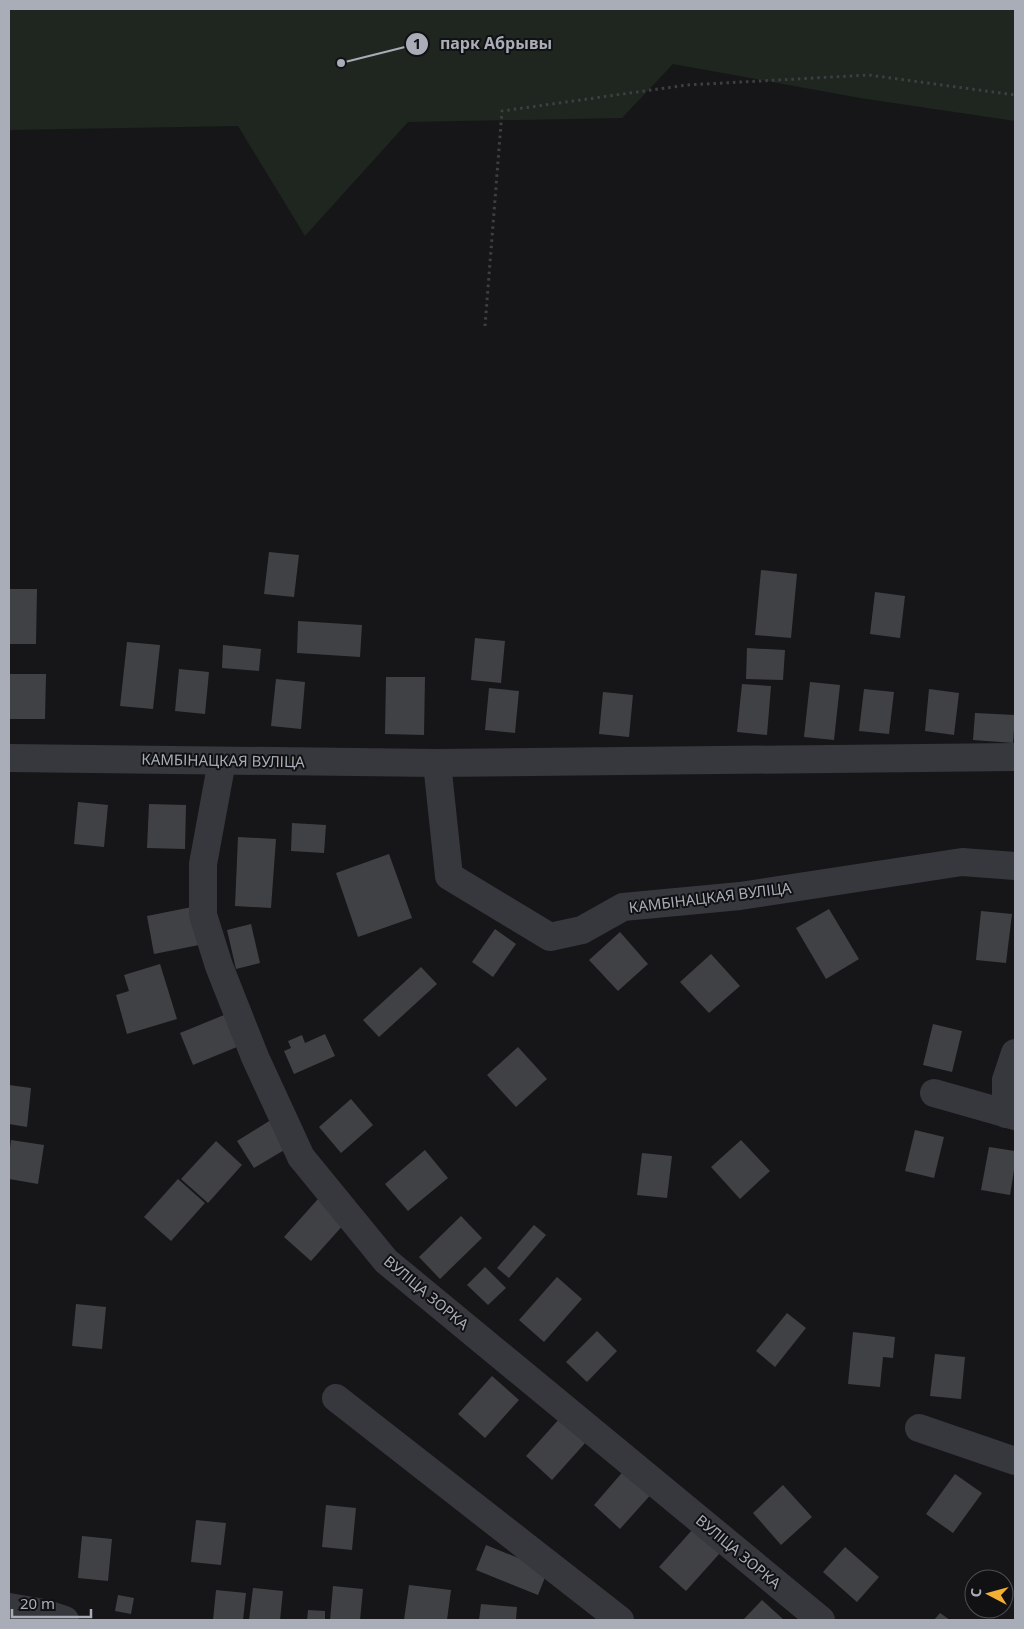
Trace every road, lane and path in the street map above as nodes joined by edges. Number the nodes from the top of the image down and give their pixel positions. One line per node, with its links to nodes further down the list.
1 (1015, 95): 2 (path)
2 (485, 326)
3 (1015, 757): 6 (street, КАМБІНАЦКАЯ ВУЛІЦА)
4 (9, 758): 5 (street, КАМБІНАЦКАЯ ВУЛІЦА)
5 (222, 761): 6 (street, КАМБІНАЦКАЯ ВУЛІЦА); 17 (street, ВУЛІЦА ЗОРКА)
6 (437, 763): 7 (street, КАМБІНАЦКАЯ ВУЛІЦА)
7 (1015, 866)
8 (1015, 1053): 10 (street)
9 (934, 1093): 10 (street)
10 (1011, 1115)
11 (336, 1398): 16 (street)
12 (919, 1428): 13 (street)
13 (1015, 1461)
14 (9, 1607): 15 (street)
15 (64, 1620)
16 (620, 1620)
17 (821, 1620)

